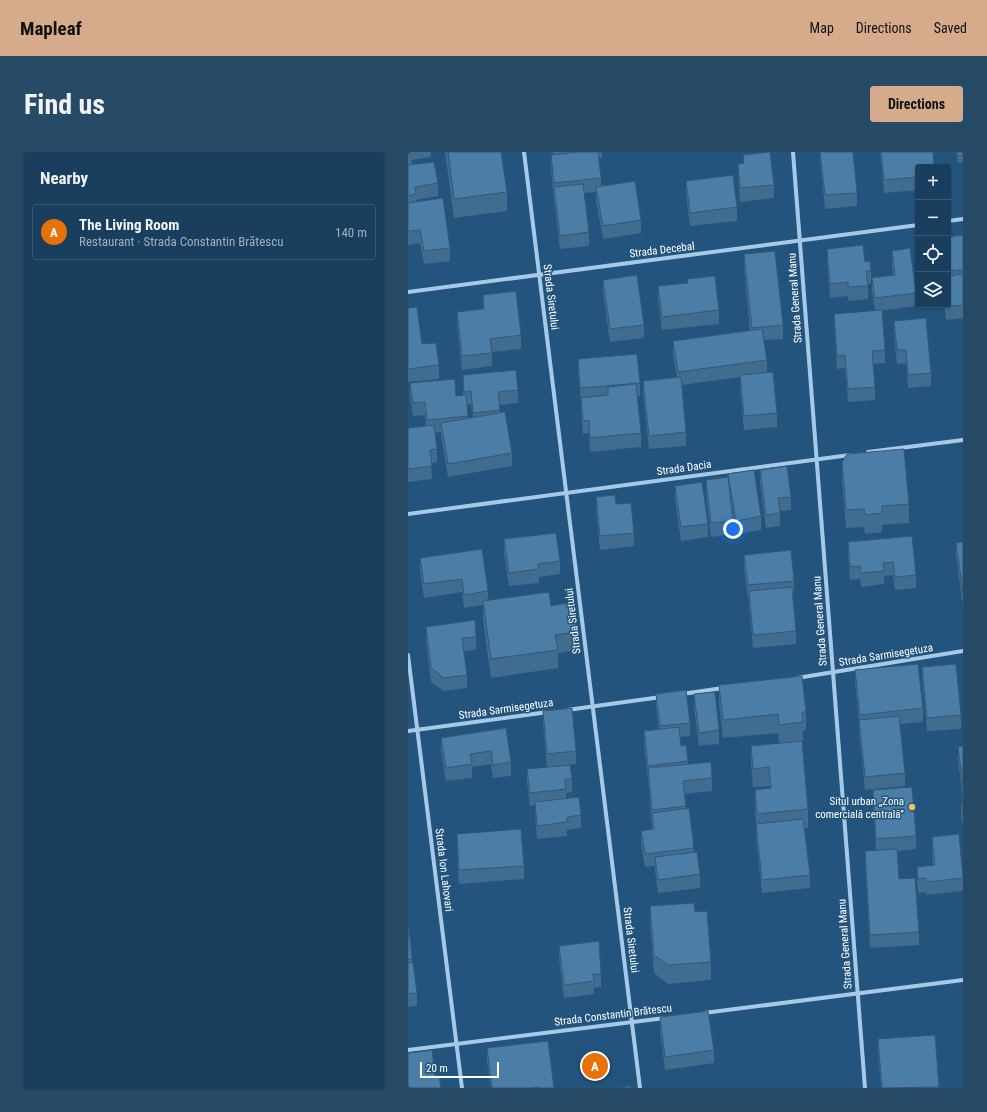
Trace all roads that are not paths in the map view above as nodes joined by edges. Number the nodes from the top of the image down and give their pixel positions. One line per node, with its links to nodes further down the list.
1 (524, 152): 7 (street, Strada Siretului)
2 (793, 152): 6 (street, Strada General Manu)
3 (963, 220): 4 (street)
4 (951, 221)
5 (915, 225): 6 (street, Strada Decebal)
6 (800, 241): 7 (street, Strada Decebal); 12 (street, Strada General Manu)
7 (539, 275): 8 (street, Strada Decebal); 13 (street, Strada Siretului)
8 (408, 292)
9 (963, 440): 10 (street)
10 (863, 453)
11 (855, 454): 12 (street, Strada Dacia)
12 (816, 459): 13 (street, Strada Dacia); 17 (street, Strada General Manu)
13 (566, 493): 14 (street, Strada Dacia); 22 (street, Strada Siretului)
14 (408, 514)
15 (963, 652): 17 (street, Strada Sarmisegetuza)
16 (408, 655): 25 (street, Strada Ion Lahovari)
17 (833, 673): 18 (street, Strada Sarmisegetuza); 28 (street, Strada General Manu)
18 (794, 678)
19 (724, 688): 20 (street)
20 (678, 694)
21 (662, 697): 22 (street, Strada Sarmisegetuza)
22 (592, 706): 23 (street, Strada Sarmisegetuza); 31 (street, Strada Siretului)
23 (562, 710)
24 (554, 711): 25 (street, Strada Sarmisegetuza)
25 (417, 730): 26 (street, Strada Sarmisegetuza); 32 (street, Strada Ion Lahovari)
26 (408, 731)
27 (963, 980): 28 (street)
28 (858, 993): 29 (street); 36 (street, Strada General Manu)
29 (702, 1013)
30 (671, 1017): 31 (street, Strada Constantin Brătescu)
31 (632, 1022): 32 (street, Strada Constantin Brătescu); 35 (street, Strada Siretului)
32 (456, 1044): 33 (street, Strada Constantin Brătescu); 34 (street, Strada Ion Lahovari)
33 (408, 1050)
34 (462, 1088)
35 (640, 1088)
36 (865, 1088)

